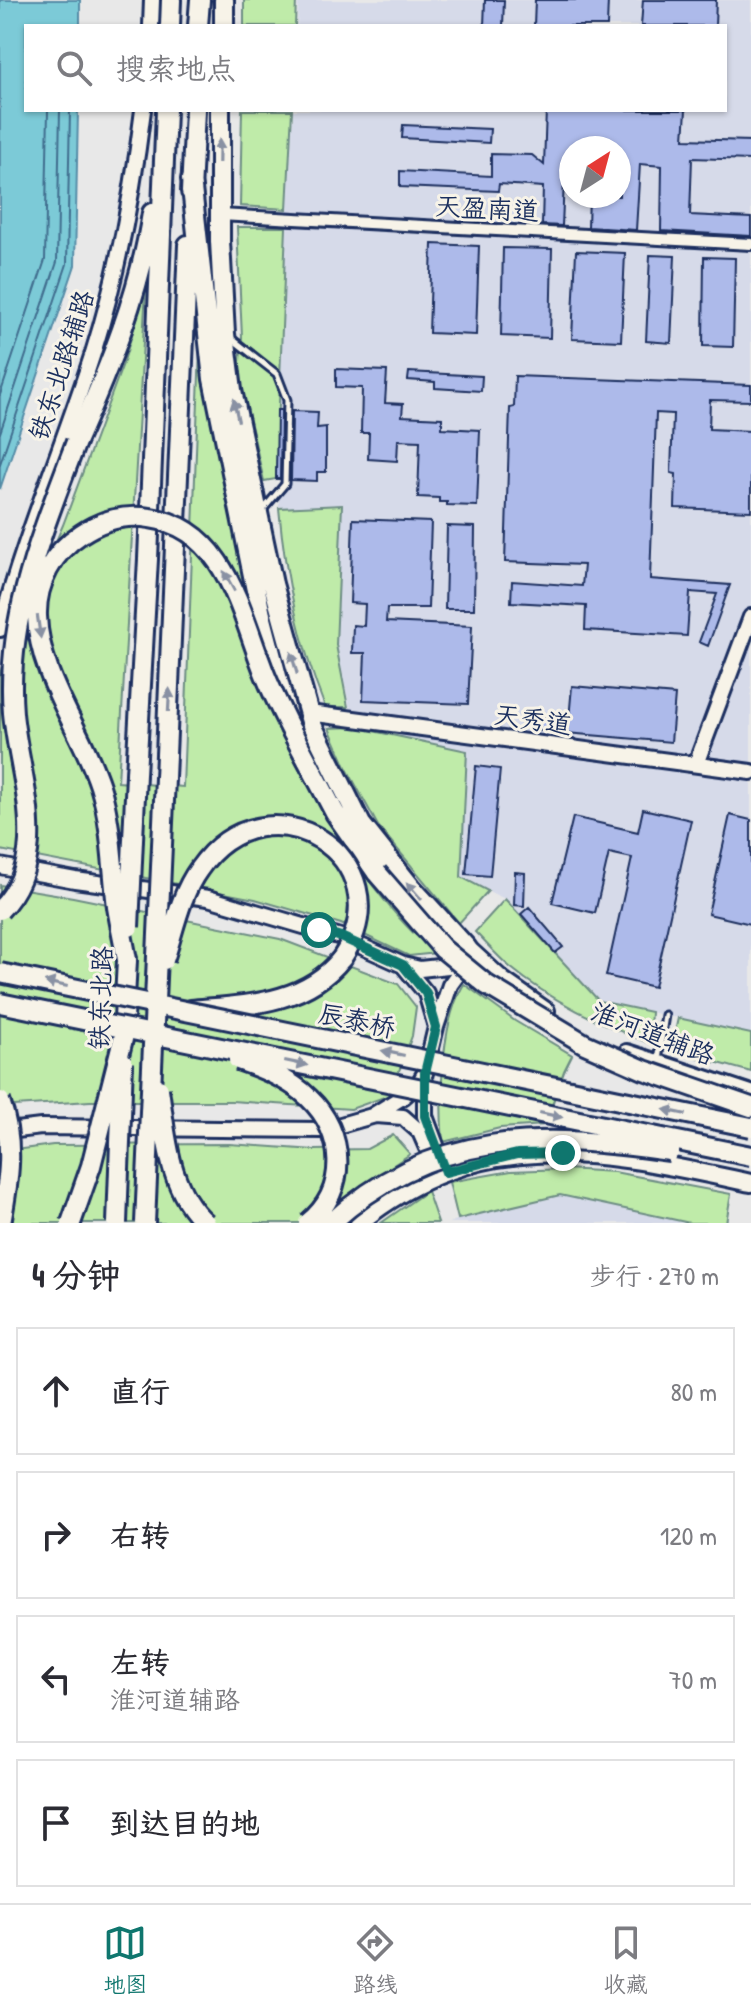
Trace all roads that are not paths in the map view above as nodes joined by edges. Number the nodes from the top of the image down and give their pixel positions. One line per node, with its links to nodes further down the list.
1 (152, 0): 5 (street)
2 (171, 0): 6 (highway)
3 (200, 0): 7 (highway)
4 (224, 0): 8 (highway)
5 (151, 24)
6 (170, 24)
7 (198, 24)
8 (224, 24)
9 (143, 112): 19 (street, 铁东北路辅路)
10 (195, 112): 13 (highway)
11 (220, 112): 14 (highway, one-way to 11)
12 (165, 118): 25 (highway, bridge); 27 (highway, 铁东北路, bridge)
13 (191, 179): 21 (highway, bridge); 30 (highway, one-way to 13, bridge)
14 (220, 215): 15 (street, 天盈南道); 16 (highway)
15 (751, 244)
16 (225, 334): 17 (highway, one-way to 16); 17 (lane)
17 (258, 514): 20 (highway, one-way to 17)
18 (751, 617): 22 (street)
19 (0, 629)
20 (309, 713): 22 (street, 天秀道); 26 (highway, one-way to 20)
21 (291, 730): 27 (highway, one-way to 27, bridge); 42 (highway, bridge)
22 (696, 764): 23 (street, 天秀道)
23 (751, 772)
24 (0, 866): 28 (street)
25 (0, 910)
26 (470, 951): 28 (street); 34 (street); 38 (main road, 淮河道辅路)
27 (127, 960): 36 (highway, 铁东北路, bridge)
28 (403, 965): 34 (street)
29 (0, 973): 32 (highway, 辰泰桥, one-way to 29, bridge)
30 (156, 982): 32 (highway, bridge); 37 (highway, bridge)
31 (0, 1003): 35 (highway, 辰泰桥, bridge)
32 (185, 1011): 44 (highway, 辰泰桥, one-way to 32, bridge)
33 (665, 1015): 38 (lane)
34 (436, 1027): 39 (street)
35 (171, 1036): 46 (highway, 辰泰桥, one-way to 46, bridge); 55 (highway, bridge)
36 (123, 1039): 51 (highway, bridge); 52 (highway, 铁东北路, bridge)
37 (153, 1051): 53 (highway, bridge); 54 (highway, bridge)
38 (657, 1065): 40 (main road, 淮河道辅路)
39 (425, 1073): 43 (street); 48 (street)
40 (751, 1094)
41 (0, 1101): 50 (highway, bridge)
42 (751, 1107)
43 (372, 1116): 45 (street); 48 (street)
44 (751, 1127)
45 (0, 1132)
46 (751, 1156)
47 (751, 1167): 56 (highway, bridge)
48 (442, 1174): 49 (main road); 57 (main road)
49 (751, 1183)
50 (1, 1223)
51 (71, 1223)
52 (117, 1223)
53 (145, 1223)
54 (206, 1223)
55 (308, 1223)
56 (331, 1223)
57 (359, 1223)

